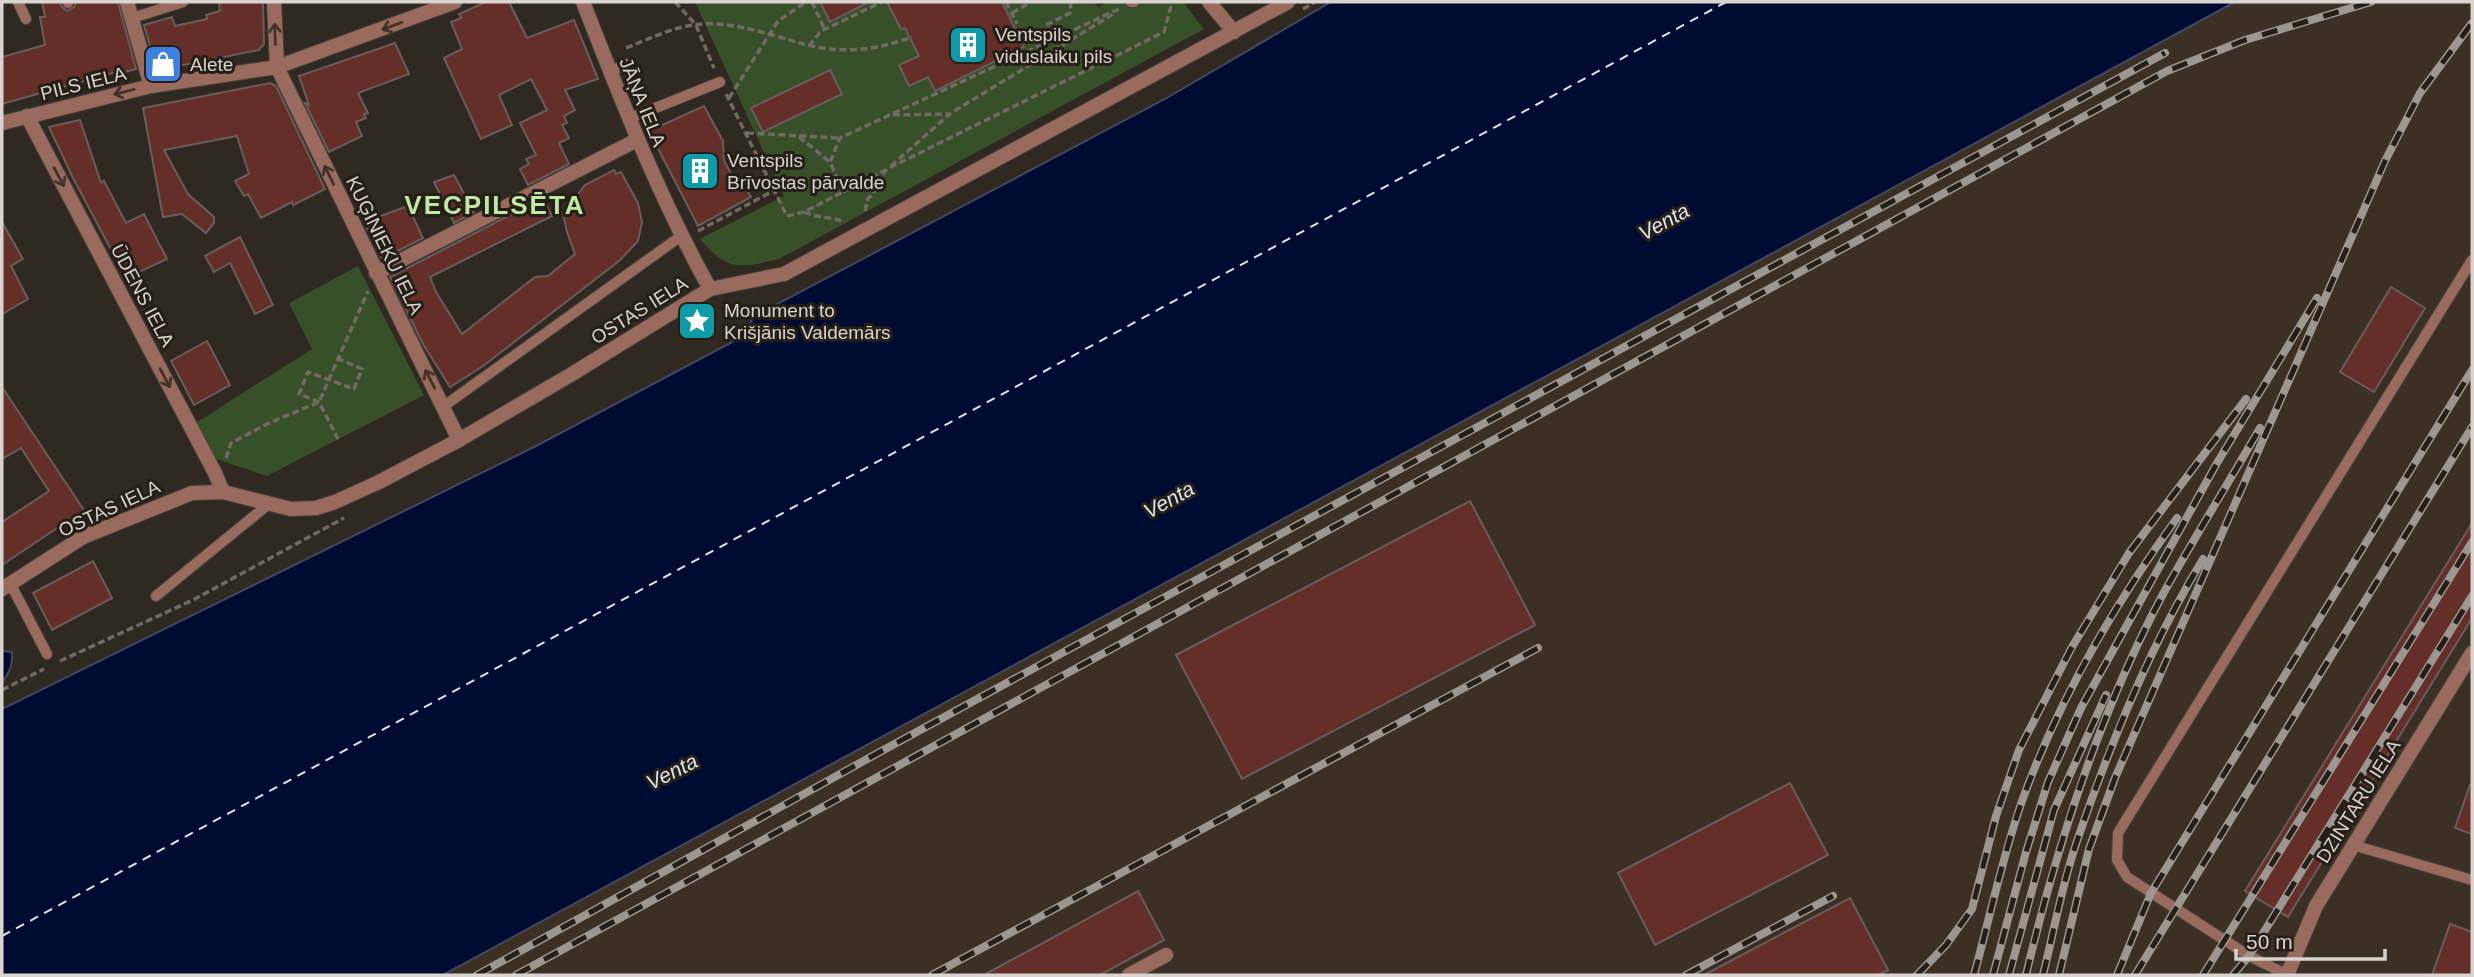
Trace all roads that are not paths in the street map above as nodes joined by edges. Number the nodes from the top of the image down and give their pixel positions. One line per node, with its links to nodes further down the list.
1 (18, 2): 10 (lane)
2 (127, 2): 9 (street)
3 (183, 2): 9 (lane)
4 (274, 2): 13 (street, one-way to 4)
5 (455, 2): 13 (street, PILS IELA, one-way to 13)
6 (583, 2): 14 (street, JĀŅA IELA)
7 (1209, 2): 11 (street)
8 (1288, 2): 11 (street, OSTAS IELA)
9 (132, 18): 16 (street)
10 (26, 19)
11 (1234, 32): 24 (street, OSTAS IELA)
12 (627, 64): 14 (lane)
13 (277, 67): 16 (street, PILS IELA); 23 (street, KUĢINIEKU IELA, one-way to 13)
14 (611, 71): 18 (street, JĀŅA IELA)
15 (720, 82): 18 (lane)
16 (151, 86): 17 (street, PILS IELA, one-way to 17)
17 (27, 116): 19 (street, PILS IELA); 27 (street, ŪDENS IELA, one-way to 27)
18 (628, 119): 20 (street, JĀŅA IELA)
19 (2, 123)
20 (636, 140): 21 (street, JĀŅA IELA); 23 (street)
21 (681, 236): 24 (street, JĀŅA IELA); 25 (lane)
22 (2472, 260): 37 (lane)
23 (376, 273): 25 (street, KUĢINIEKU IELA, one-way to 23)
24 (710, 289): 26 (street, OSTAS IELA)
25 (444, 406): 26 (street, KUĢINIEKU IELA)
26 (459, 440): 28 (street, OSTAS IELA)
27 (223, 492): 28 (street, OSTAS IELA); 29 (street, OSTAS IELA)
28 (270, 503): 30 (lane)
29 (6, 586): 32 (lane)
30 (156, 596)
31 (2472, 653): 33 (street, DZINTARU IELA)
32 (47, 654)
33 (2353, 845): 34 (lane); 37 (street, DZINTARU IELA)
34 (2472, 880)
35 (1166, 955): 36 (street)
36 (1129, 975)
37 (2288, 975)

